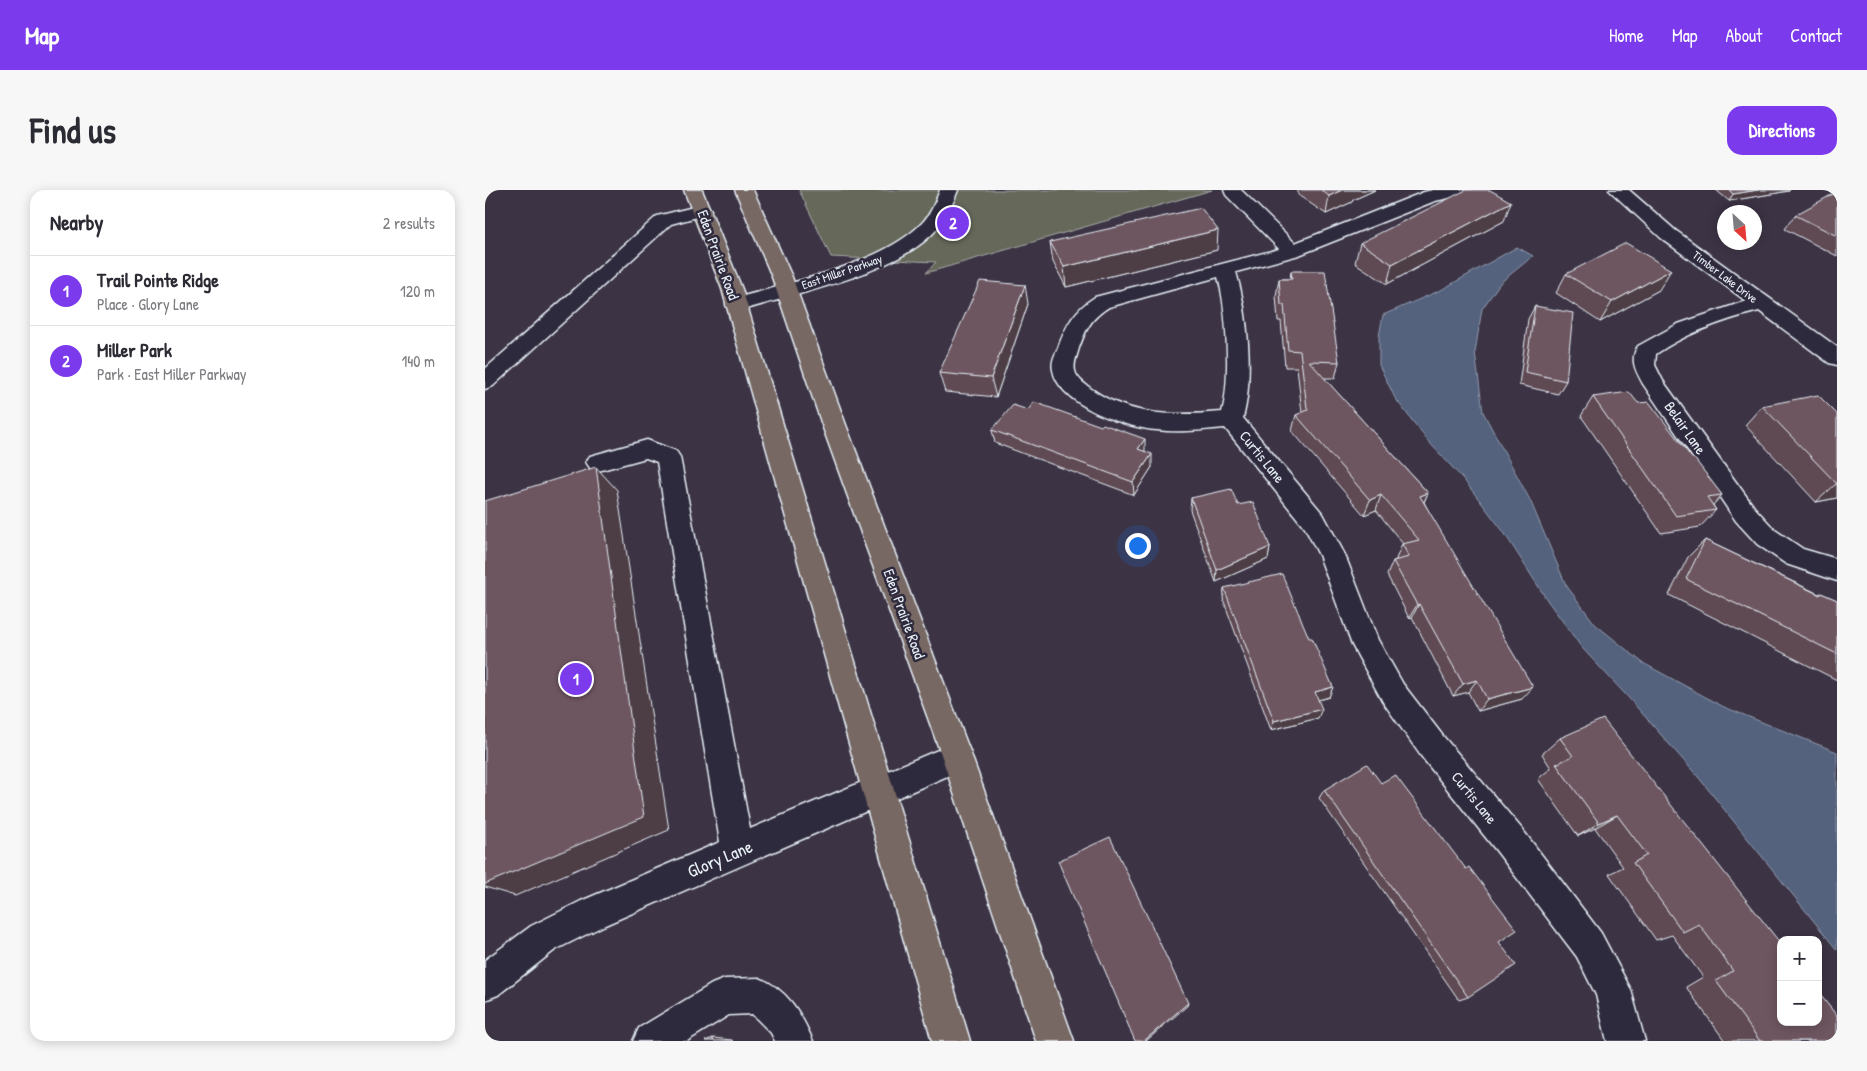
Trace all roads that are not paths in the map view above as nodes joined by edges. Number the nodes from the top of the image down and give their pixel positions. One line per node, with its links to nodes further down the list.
1 (693, 190): 7 (main road, Eden Prairie Road)
2 (744, 190): 10 (main road, Eden Prairie Road)
3 (949, 190): 10 (street, East Miller Parkway)
4 (1232, 190): 8 (street)
5 (1462, 190): 8 (street, Curtis Lane)
6 (1618, 190): 11 (street, Timber Lake Drive)
7 (702, 210): 12 (main road, Eden Prairie Road); 16 (street)
8 (1292, 251): 9 (street, Curtis Lane)
9 (1226, 270): 17 (street); 17 (street, Curtis Lane)
10 (786, 291): 12 (street, East Miller Parkway); 20 (main road, Eden Prairie Road)
11 (1761, 304): 14 (street, Timber Lake Drive); 19 (street, Belair Lane)
12 (736, 305): 21 (main road, Eden Prairie Road)
13 (1837, 335): 14 (street)
14 (1810, 338): 15 (street, Timber Lake Drive)
15 (1837, 358)
16 (485, 381)
17 (1231, 419): 28 (street, Curtis Lane)
18 (598, 462): 22 (street)
19 (1837, 570)
20 (957, 757): 21 (street, Glory Lane); 27 (main road, Eden Prairie Road)
21 (877, 790): 22 (street, Glory Lane); 26 (main road, Eden Prairie Road)
22 (738, 851): 23 (street, Glory Lane)
23 (488, 979)
24 (652, 1041): 25 (street)
25 (794, 1041)
26 (951, 1041)
27 (1055, 1041)
28 (1626, 1041)

